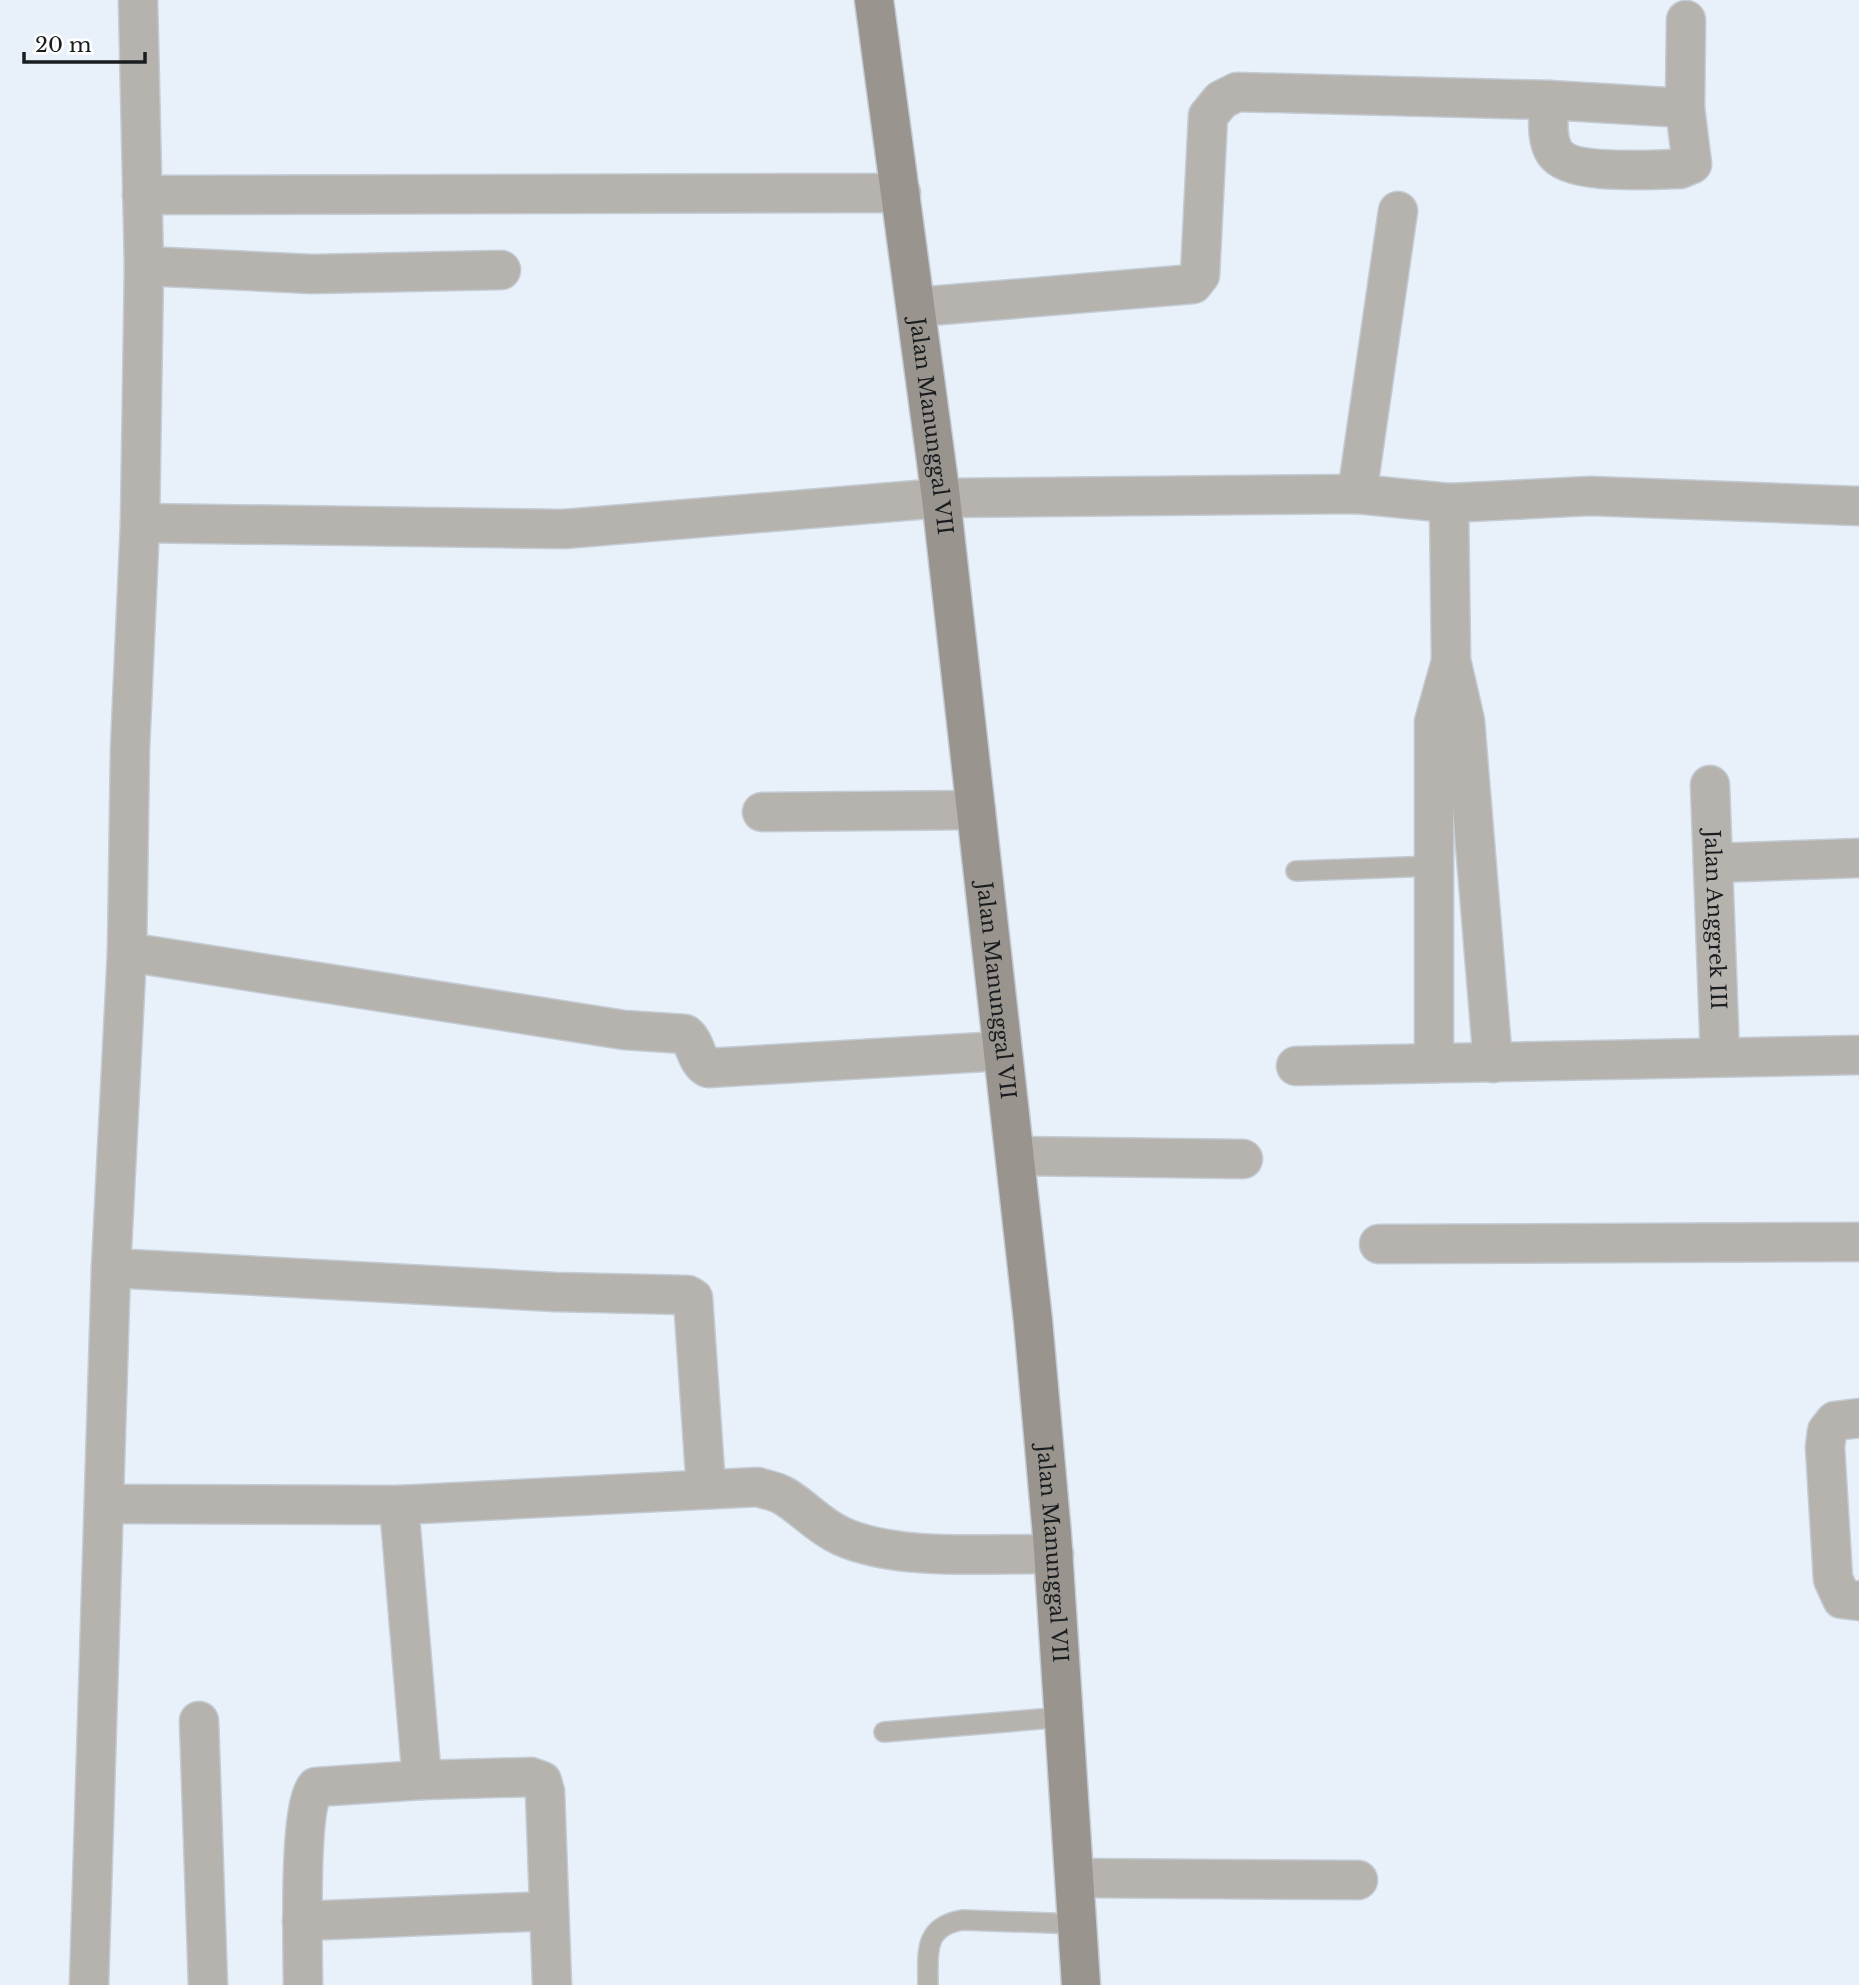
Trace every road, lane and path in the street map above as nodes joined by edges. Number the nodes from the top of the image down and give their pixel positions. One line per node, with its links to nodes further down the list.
1 (138, 0): 7 (street)
2 (874, 0): 6 (street, Jalan Manunggal VII)
3 (1686, 20): 5 (street)
4 (1549, 100): 5 (street); 5 (street); 11 (street)
5 (1685, 108)
6 (901, 193): 7 (street); 11 (street, Jalan Manunggal VII)
7 (142, 195): 9 (street)
8 (1398, 211): 12 (street)
9 (144, 266): 10 (street); 16 (street)
10 (501, 270)
11 (917, 307): 13 (street, Jalan Manunggal VII)
12 (1357, 494): 13 (street); 14 (street)
13 (941, 498): 16 (street); 19 (street, Jalan Manunggal VII)
14 (1449, 503): 15 (street); 17 (street)
15 (1859, 506)
16 (140, 523): 25 (street)
17 (1451, 660): 23 (street); 30 (street)
18 (1710, 785): 22 (street, Jalan Anggrek III)
19 (976, 810): 20 (street); 26 (street, Jalan Manunggal VII)
20 (762, 812)
21 (1859, 858): 22 (street)
22 (1713, 863): 28 (street, Jalan Anggrek III)
23 (1434, 866): 24 (lane); 29 (street)
24 (1296, 871)
25 (127, 952): 26 (street); 36 (street)
26 (1001, 1051): 32 (street, Jalan Manunggal VII)
27 (1859, 1055): 28 (street)
28 (1720, 1056): 30 (street)
29 (1434, 1063): 30 (street); 31 (street)
30 (1493, 1063)
31 (1296, 1066)
32 (1015, 1156): 33 (street); 41 (street, Jalan Manunggal VII)
33 (1243, 1159)
34 (1859, 1242): 35 (street)
35 (1379, 1244)
36 (111, 1268): 38 (street); 39 (street)
37 (1859, 1418): 42 (street)
38 (706, 1488): 40 (street); 41 (street)
39 (106, 1504): 40 (street); 52 (street)
40 (399, 1504): 46 (street)
41 (1054, 1554): 43 (street, Jalan Manunggal VII)
42 (1859, 1601)
43 (1065, 1717): 45 (lane); 47 (street, Jalan Manunggal VII)
44 (199, 1721): 53 (street)
45 (884, 1732)
46 (422, 1780): 49 (street); 50 (street)
47 (1076, 1878): 48 (street); 51 (street, Jalan Manunggal VII)
48 (1358, 1880)
49 (549, 1911): 50 (street); 55 (street)
50 (302, 1921): 54 (street)
51 (1078, 1924): 56 (lane); 57 (street, Jalan Manunggal VII)
52 (89, 1985)
53 (208, 1985)
54 (303, 1985)
55 (552, 1985)
56 (928, 1985)
57 (1081, 1985)

